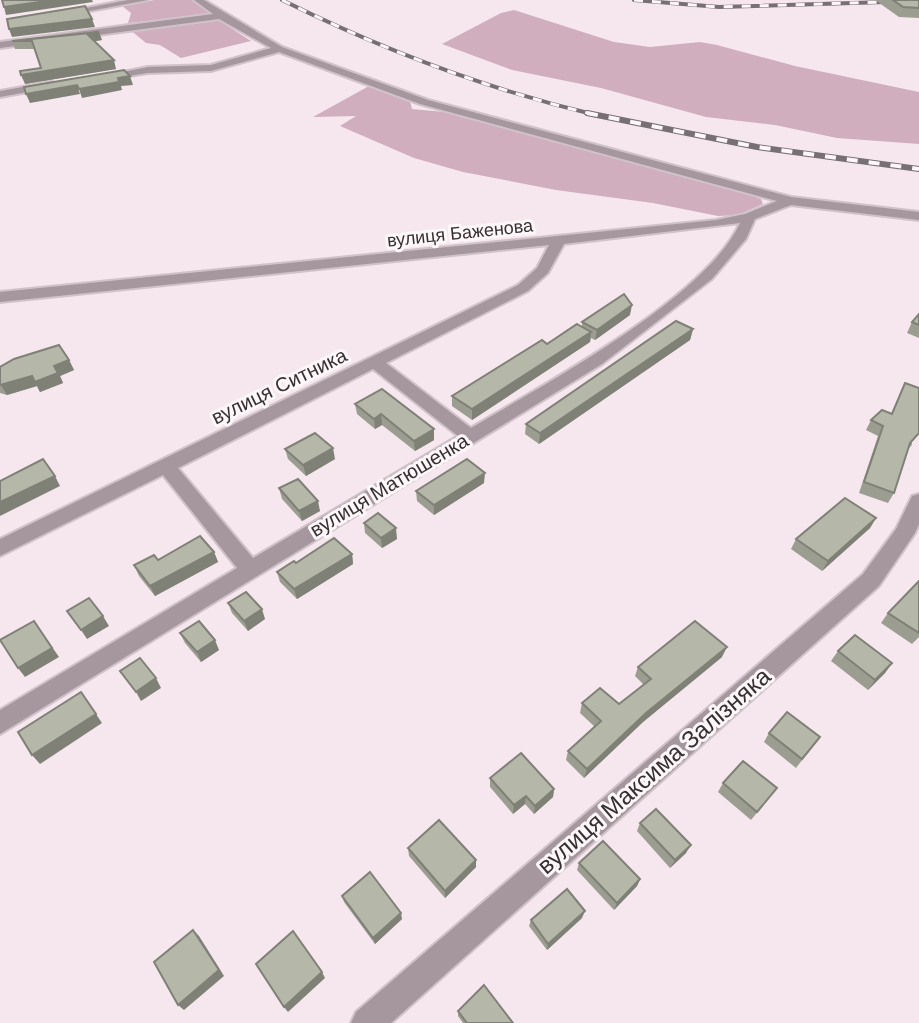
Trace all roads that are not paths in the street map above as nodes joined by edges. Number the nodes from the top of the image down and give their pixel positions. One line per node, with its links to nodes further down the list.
1 (144, 0): 3 (street)
2 (198, 0): 5 (street)
3 (112, 6): 4 (street); 6 (street)
4 (52, 14)
5 (221, 16): 6 (street); 8 (street)
6 (116, 28): 7 (street)
7 (0, 45)
8 (279, 49): 9 (street); 12 (street)
9 (88, 79)
10 (59, 84): 11 (street)
11 (0, 94)
12 (790, 201): 13 (street, вулиця Баженова); 14 (street, вулиця Баженова)
13 (919, 216)
14 (749, 217): 15 (street, вулиця Баженова); 18 (street, вулиця Матюшенка)
15 (558, 242): 16 (street, вулиця Баженова); 17 (street, вулиця Ситника)
16 (0, 297)
17 (376, 363): 18 (street); 19 (street, вулиця Ситника)
18 (470, 436): 23 (street, вулиця Матюшенка)
19 (166, 466): 22 (street, вулиця Ситника); 23 (street)
20 (919, 501): 21 (street, вулиця Максима Залізняка)
21 (912, 538): 25 (street, вулиця Максима Залізняка)
22 (0, 548)
23 (250, 569): 24 (street, вулиця Матюшенка)
24 (0, 723)
25 (367, 1023)

